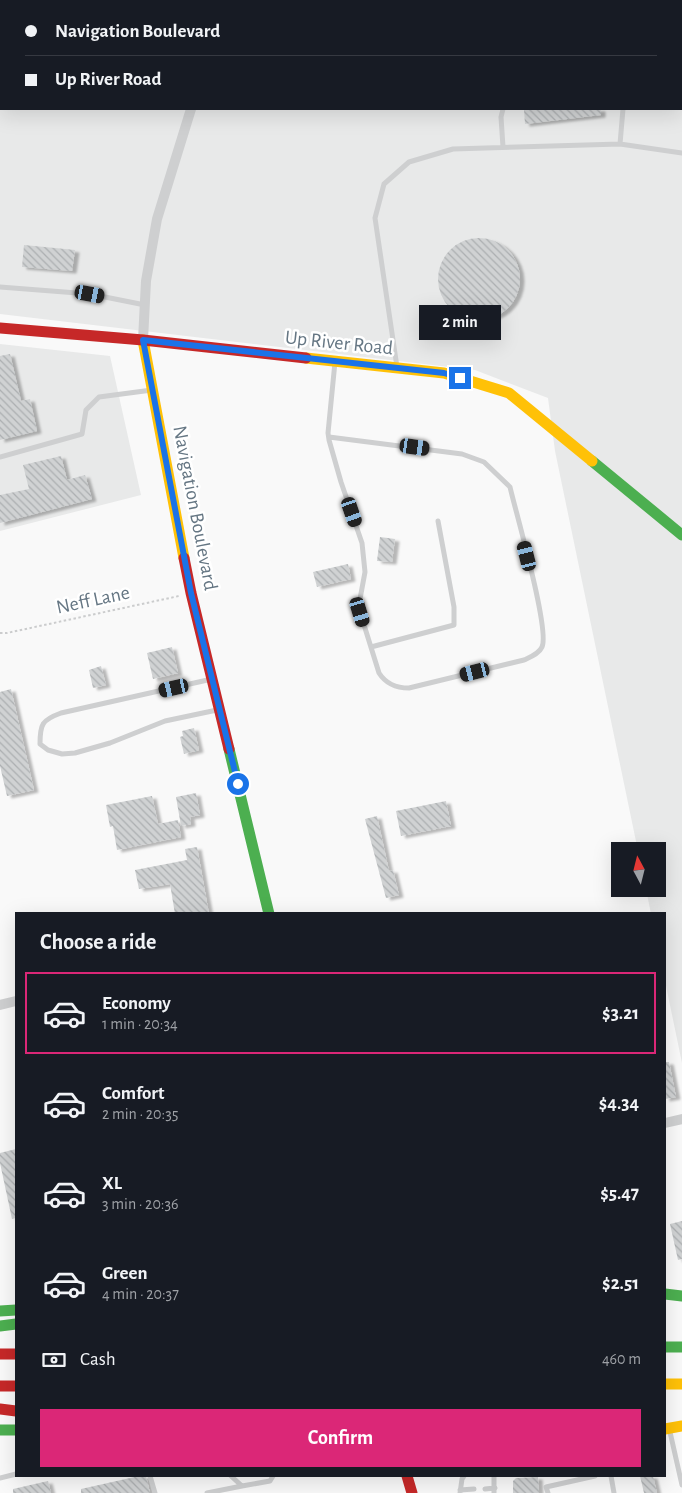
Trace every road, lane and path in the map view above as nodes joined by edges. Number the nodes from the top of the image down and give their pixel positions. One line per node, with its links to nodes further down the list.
1 (191, 110): 8 (street, Navigation Boulevard)
2 (503, 110): 5 (lane)
3 (623, 110): 4 (lane)
4 (620, 144): 5 (lane); 6 (lane)
5 (503, 147): 12 (lane)
6 (682, 153)
7 (0, 287): 8 (lane)
8 (145, 305): 10 (street, Navigation Boulevard)
9 (0, 328): 10 (main road, Up River Road)
10 (143, 340): 11 (main road, Up River Road); 13 (main road, Navigation Boulevard)
11 (335, 361): 12 (main road, Up River Road); 14 (lane)
12 (397, 368): 17 (main road, Up River Road)
13 (153, 390): 15 (lane); 18 (main road, Navigation Boulevard)
14 (329, 437): 20 (lane); 20 (lane)
15 (0, 457)
16 (438, 521): 20 (lane)
17 (682, 535)
18 (191, 593): 19 (path, Neff Lane); 21 (main road, Navigation Boulevard)
19 (0, 633)
20 (371, 647)
21 (212, 679): 22 (main road, Navigation Boulevard); 22 (lane)
22 (220, 709): 23 (main road, Navigation Boulevard)
23 (269, 912)
24 (15, 1001): 25 (street)
25 (0, 1005)
26 (682, 1120): 27 (street)
27 (666, 1123)
28 (666, 1294): 29 (main road)
29 (682, 1296)
30 (15, 1310): 31 (main road)
31 (0, 1311)
32 (15, 1324): 33 (main road)
33 (0, 1326)
34 (666, 1347): 35 (main road)
35 (682, 1347)
36 (0, 1354): 37 (main road)
37 (15, 1354)
38 (666, 1384): 39 (main road)
39 (682, 1384)
40 (0, 1386): 41 (main road)
41 (15, 1386)
42 (0, 1409): 43 (main road)
43 (15, 1411)
44 (682, 1426): 47 (main road)
45 (0, 1430): 46 (main road)
46 (15, 1430)
47 (667, 1431): 48 (main road); 59 (lane)
48 (682, 1432)
49 (15, 1474): 58 (lane)
50 (150, 1477): 65 (lane)
51 (232, 1477): 60 (lane)
52 (272, 1477): 60 (lane)
53 (407, 1477): 67 (main road)
54 (464, 1477): 63 (lane)
55 (494, 1477): 64 (lane)
56 (591, 1477): 68 (lane)
57 (611, 1477): 69 (lane)
58 (0, 1478)
59 (682, 1484)
60 (242, 1486): 66 (lane)
61 (474, 1489): 63 (lane)
62 (485, 1489): 64 (lane)
63 (460, 1491)
64 (494, 1491)
65 (155, 1493)
66 (207, 1493)
67 (412, 1493)
68 (548, 1493)
69 (614, 1493)

